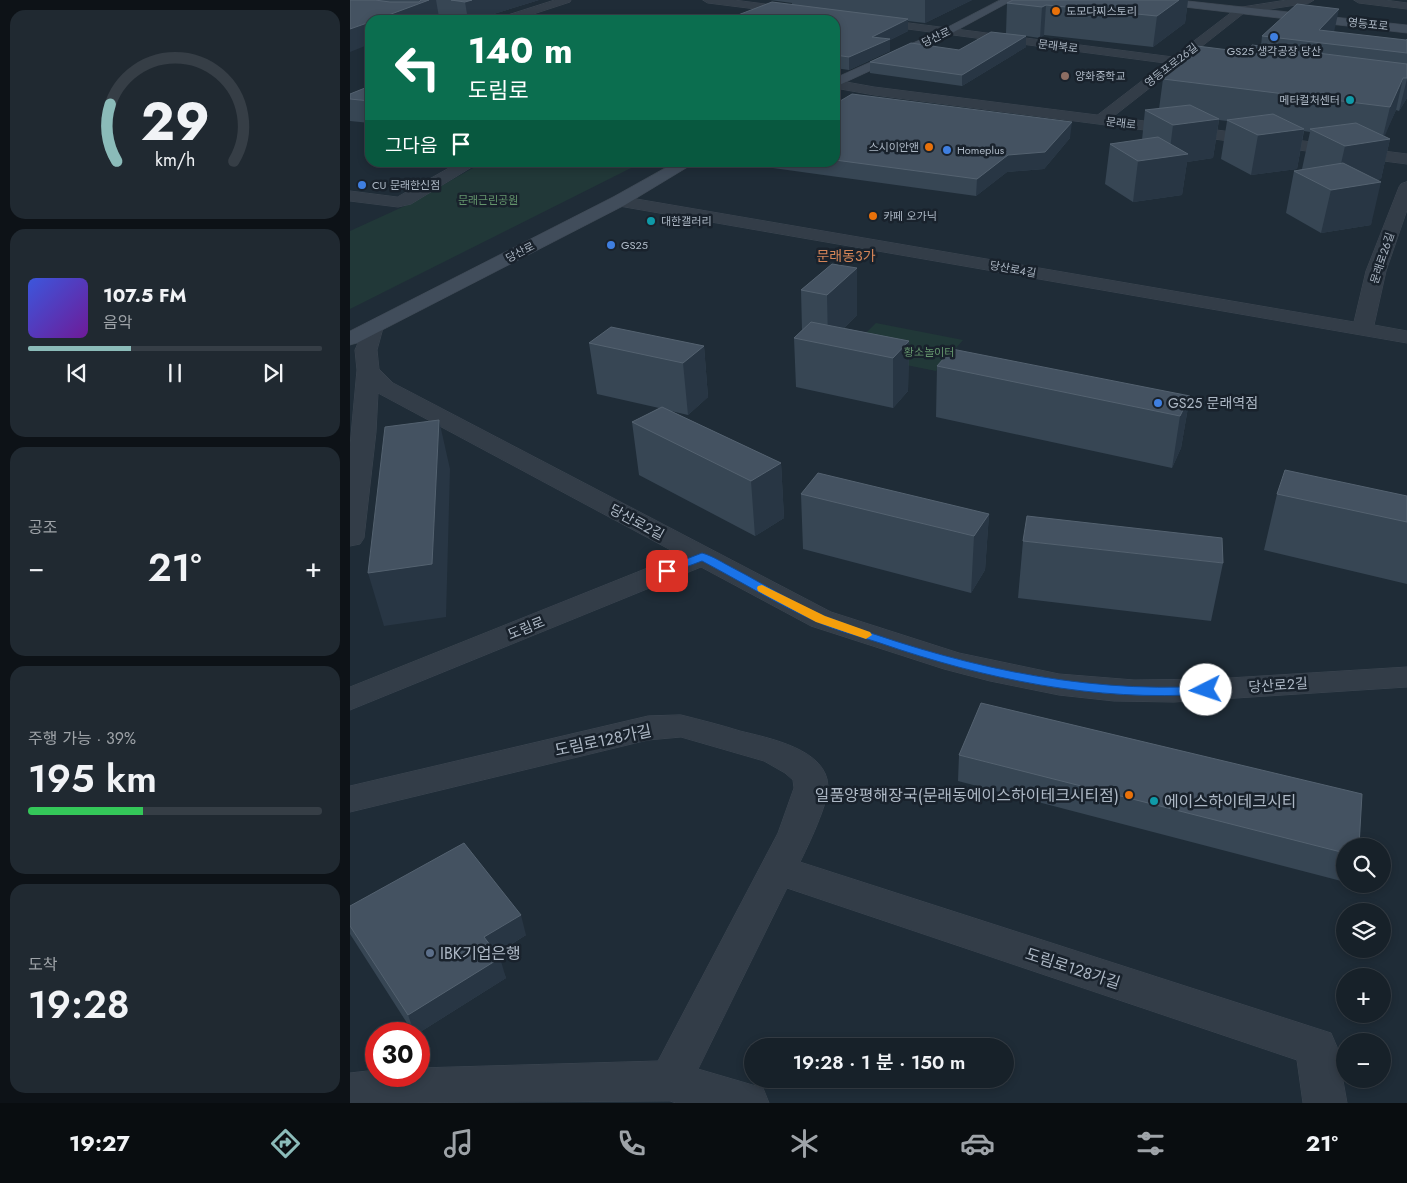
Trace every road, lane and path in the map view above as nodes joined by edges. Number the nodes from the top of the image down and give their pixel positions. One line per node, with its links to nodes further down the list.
1 (566, 0): 12 (street)
2 (708, 0): 9 (street)
3 (782, 0): 9 (street)
4 (1008, 0): 16 (main road, 당산로)
5 (1150, 0): 10 (main road, 영등포로)
6 (1309, 0): 10 (street)
7 (1359, 0): 8 (street)
8 (1407, 6)
9 (763, 7): 11 (street); 13 (street)
10 (1241, 10): 15 (main road, 영등포로); 17 (street, 영등포로26길)
11 (803, 12)
12 (519, 15)
13 (743, 15)
14 (862, 20): 16 (street, 문래북로)
15 (1407, 29)
16 (948, 31): 17 (street, 문래북로); 19 (main road, 당산로)
17 (1176, 61): 18 (street, 문래북로); 21 (street, 영등포로26길)
18 (1234, 68)
19 (840, 82)
20 (840, 85): 21 (street, 문래로)
21 (1100, 120): 22 (street, 문래로)
22 (1407, 159)
23 (463, 167): 26 (street)
24 (679, 167): 27 (main road, 당산로)
25 (1407, 187): 28 (street, 문래로26길)
26 (350, 196)
27 (619, 201): 28 (street, 당산로4길); 29 (main road, 당산로)
28 (1362, 330): 30 (street, 당산로4길)
29 (361, 333): 31 (street)
30 (1407, 337)
31 (368, 370): 32 (street); 33 (street, 당산로2길)
32 (350, 538)
33 (702, 556): 34 (street, 당산로2길); 35 (street, 도림로)
34 (1407, 677)
35 (350, 699)
36 (350, 799): 37 (street, 도림로128가길)
37 (778, 870): 38 (street, 도림로128가길); 41 (street, 도림로128가길)
38 (670, 1081): 39 (street); 40 (street)
39 (350, 1094)
40 (747, 1103)
41 (1325, 1103)

